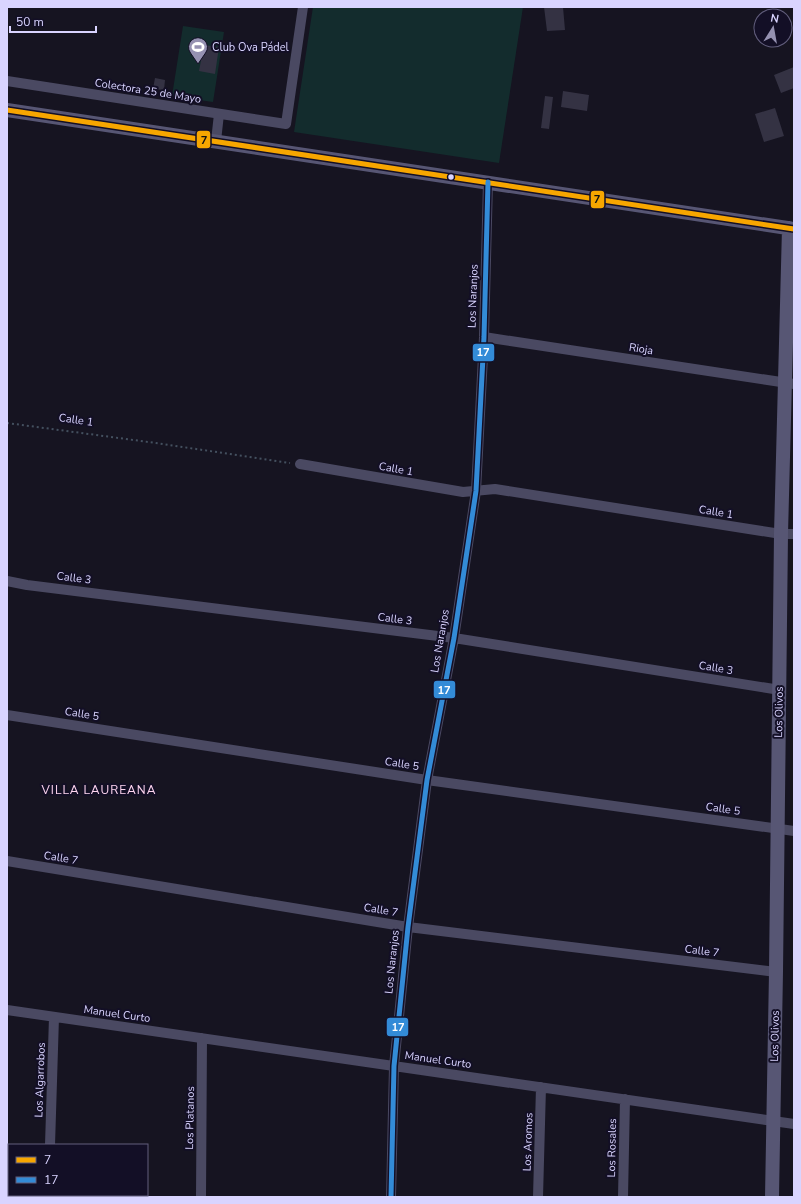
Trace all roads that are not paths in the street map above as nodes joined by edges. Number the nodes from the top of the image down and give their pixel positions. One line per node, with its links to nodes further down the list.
1 (303, 7): 4 (street, Colectora 25 de Mayo)
2 (7, 81): 4 (street, Colectora 25 de Mayo)
3 (7, 110): 5 (street)
4 (219, 114): 5 (street)
5 (216, 141): 6 (street)
6 (488, 182): 7 (street); 8 (street, Los Naranjos)
7 (792, 228): 9 (street, Los Olivos)
8 (484, 337): 9 (street, Rioja); 11 (street, Los Naranjos)
9 (789, 383): 12 (street, Los Olivos)
10 (300, 464): 11 (street, Calle 1)
11 (476, 491): 12 (street, Calle 1); 15 (street, Los Naranjos)
12 (788, 534): 13 (street, Calle 1); 16 (street, Los Olivos)
13 (794, 540)
14 (7, 581): 15 (street, Calle 3)
15 (454, 638): 16 (street, Calle 3); 18 (street, Los Naranjos)
16 (780, 690): 19 (street, Los Olivos)
17 (7, 715): 18 (street, Calle 5)
18 (427, 780): 19 (street, Calle 5); 22 (street, Los Naranjos)
19 (778, 828): 20 (street, Calle 5); 23 (street, Los Olivos)
20 (794, 831)
21 (7, 861): 22 (street, Calle 7)
22 (408, 927): 23 (street, Calle 7); 27 (street, Los Naranjos)
23 (776, 972): 30 (street, Los Olivos)
24 (7, 1010): 25 (street, Manuel Curto)
25 (54, 1017): 26 (street, Manuel Curto); 32 (street, Los Algarrobos)
26 (202, 1038): 27 (street, Manuel Curto); 33 (street, Los Platanos)
27 (394, 1066): 28 (street, Manuel Curto); 34 (street, Los Naranjos)
28 (541, 1087): 29 (street, Manuel Curto); 35 (street, Los Aromos)
29 (625, 1100): 30 (street, Manuel Curto); 36 (street, Los Rosales)
30 (774, 1121): 31 (street, Manuel Curto); 37 (street, Los Olivos)
31 (794, 1124)
32 (50, 1144)
33 (201, 1197)
34 (391, 1197)
35 (538, 1197)
36 (623, 1197)
37 (772, 1197)

